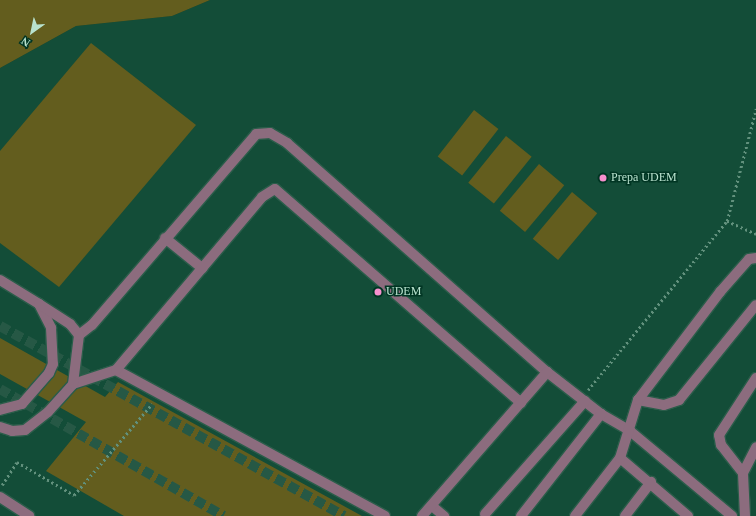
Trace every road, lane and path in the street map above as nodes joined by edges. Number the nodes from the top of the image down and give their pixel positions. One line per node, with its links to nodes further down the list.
1 (756, 109): 2 (path)
2 (727, 221): 3 (path); 16 (path)
3 (756, 234)
4 (165, 238): 6 (street); 10 (street); 12 (street)
5 (756, 258): 17 (street)
6 (202, 268): 11 (street); 18 (street)
7 (0, 280): 8 (street)
8 (39, 304): 10 (street); 19 (street)
9 (756, 305): 17 (street)
10 (79, 335): 14 (street)
11 (116, 370): 14 (street); 15 (street)
12 (547, 372): 16 (street); 18 (street)
13 (756, 378): 25 (street)
14 (73, 384): 21 (street)
15 (160, 394): 27 (path); 33 (street)
16 (583, 400): 20 (street); 30 (street)
17 (638, 400): 22 (street)
18 (521, 403): 29 (street)
19 (0, 410)
20 (601, 414): 22 (street); 36 (street)
21 (0, 427)
22 (630, 431): 24 (street); 39 (street)
23 (756, 448): 25 (street)
24 (620, 458): 26 (street); 37 (street)
25 (743, 473): 40 (street)
26 (651, 482): 31 (street); 38 (street)
27 (0, 487)
28 (0, 497): 32 (street)
29 (432, 506): 34 (street); 35 (street)
30 (484, 514)
31 (682, 514)
32 (29, 516)
33 (385, 516)
34 (422, 516)
35 (444, 516)
36 (521, 516)
37 (576, 516)
38 (625, 516)
39 (732, 516)
40 (745, 516)

